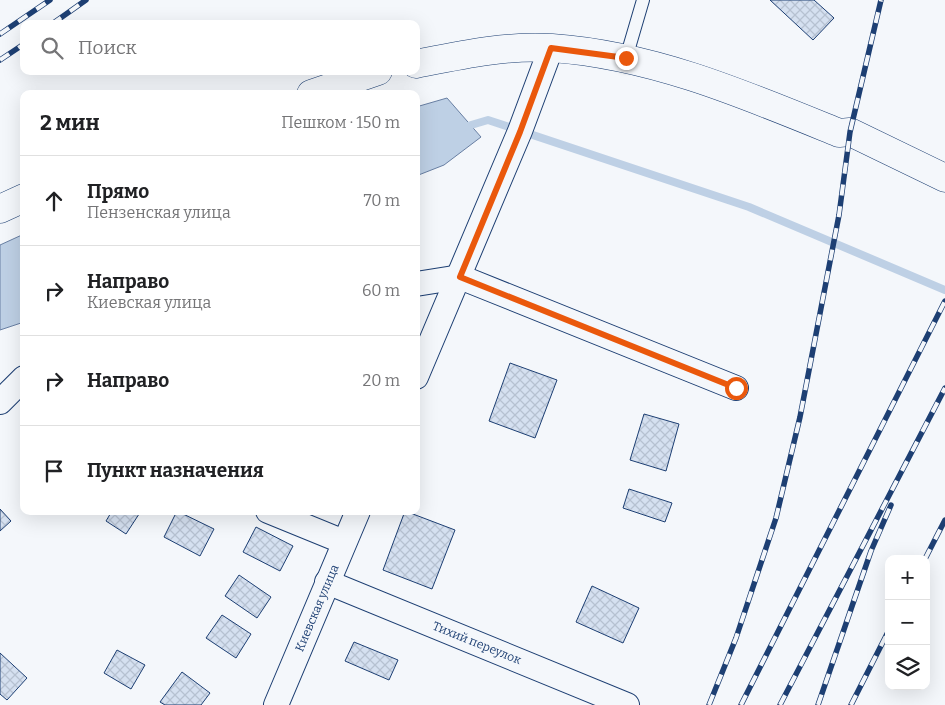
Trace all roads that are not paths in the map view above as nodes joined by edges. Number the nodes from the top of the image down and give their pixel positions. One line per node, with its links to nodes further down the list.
1 (643, 0): 3 (lane)
2 (551, 48): 3 (main road); 4 (main road); 10 (street)
3 (626, 58): 7 (main road)
4 (420, 63)
5 (366, 75): 6 (main road)
6 (323, 90)
7 (945, 178)
8 (20, 200): 9 (main road)
9 (0, 209)
10 (460, 277): 11 (street); 12 (street); 14 (street)
11 (420, 283)
12 (420, 368)
13 (20, 382): 15 (street)
14 (736, 388)
15 (0, 402)
16 (278, 515): 18 (street)
17 (356, 515): 18 (street, Киевская улица)
18 (344, 542): 19 (street, Киевская улица)
19 (327, 582): 20 (street, Киевская улица); 21 (street, Тихий переулок)
20 (276, 705)
21 (627, 705)

